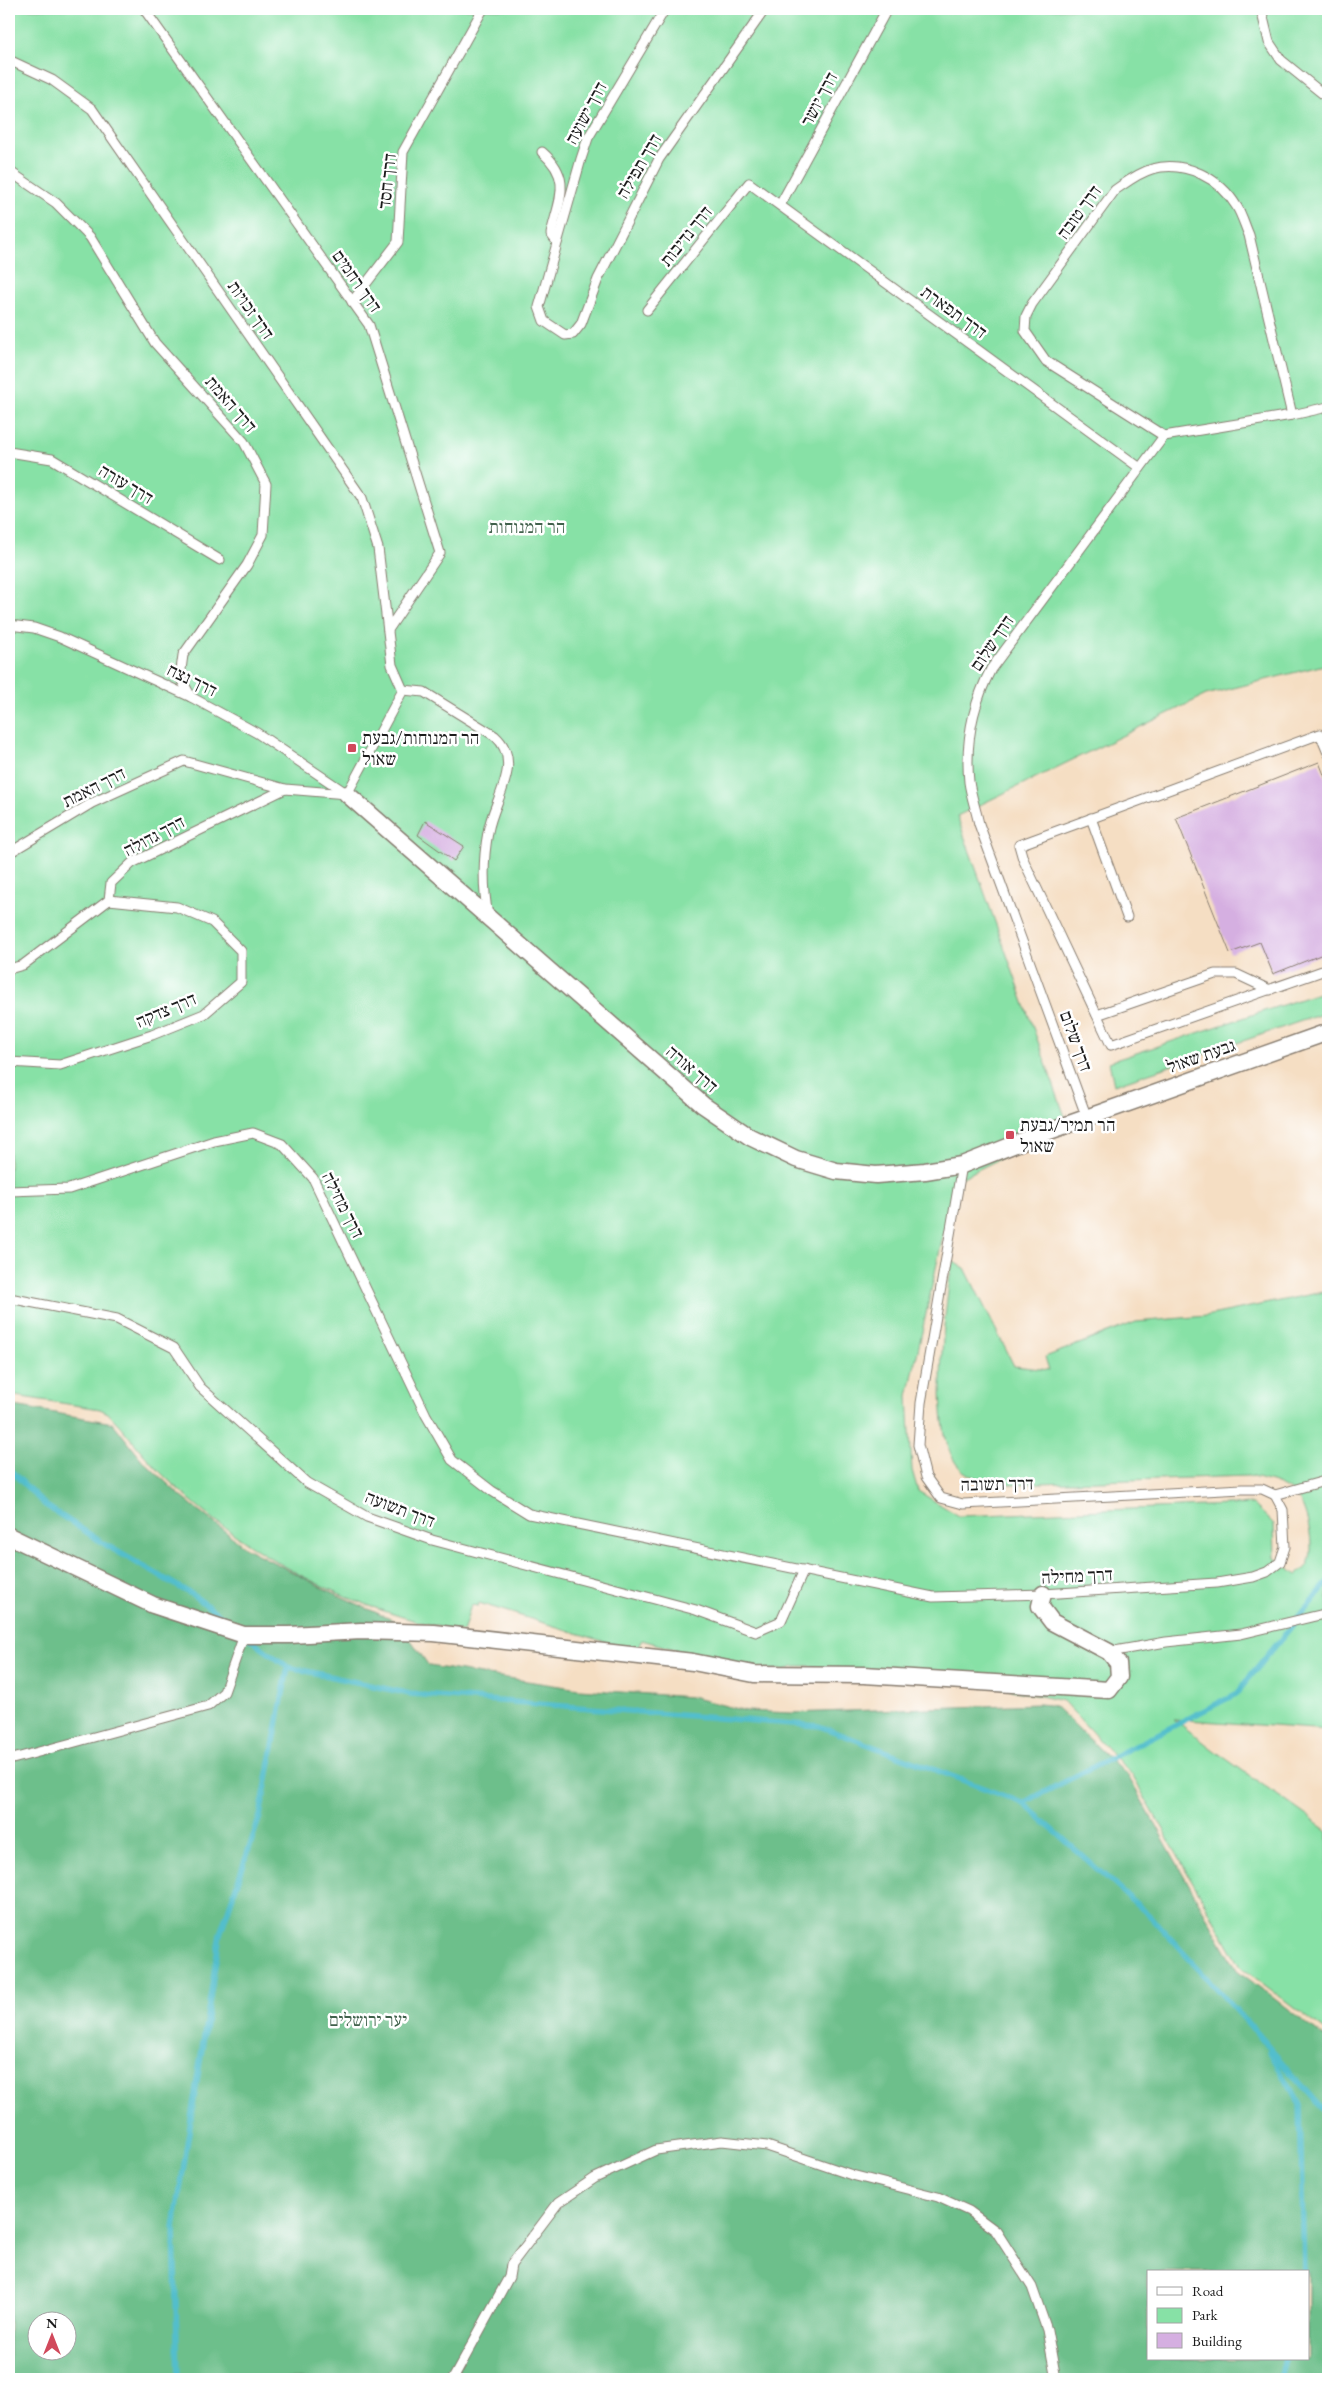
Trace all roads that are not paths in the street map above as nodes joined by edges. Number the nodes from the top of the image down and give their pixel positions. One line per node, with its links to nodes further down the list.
1 (144, 9): 14 (lane, דרך רחמים)
2 (483, 9): 14 (lane, דרך חסד)
3 (665, 9): 13 (lane, דרך ישועה)
4 (765, 9): 13 (lane, דרך תפילה)
5 (886, 9): 12 (lane, דרך יושר)
6 (1261, 9): 8 (lane)
7 (9, 60): 23 (lane, דרך זכויות)
8 (1328, 98)
9 (542, 152): 13 (lane)
10 (9, 172): 25 (lane, דרך האמת)
11 (749, 183): 12 (lane, דרך תפארת); 15 (lane, דרך נדיבות)
12 (780, 205): 20 (lane, דרך תפארת)
13 (556, 242)
14 (352, 302): 23 (lane, דרך רחמים)
15 (647, 310)
16 (1328, 407): 17 (lane)
17 (1292, 415): 18 (lane); 18 (lane, דרך טובה)
18 (1164, 436): 20 (lane, דרך שלום)
19 (9, 452): 21 (lane, דרך עזרה)
20 (1140, 468): 40 (lane, דרך שלום)
21 (220, 560)
22 (9, 625): 25 (lane, דרך נצח)
23 (388, 630): 24 (lane, דרך זכויות)
24 (403, 690): 28 (lane); 32 (lane)
25 (191, 697): 28 (lane, דרך נצח)
26 (1328, 753): 29 (lane)
27 (285, 789): 28 (lane); 30 (lane, דרך האמת); 31 (lane, דרך גדולה)
28 (347, 794): 32 (street, דרך אורה)
29 (1090, 818): 33 (lane); 37 (lane)
30 (9, 853)
31 (109, 900): 34 (lane); 39 (lane, דרך צדקה)
32 (488, 916): 41 (street, דרך אורה)
33 (1127, 917)
34 (9, 969)
35 (1328, 969): 36 (lane)
36 (1270, 990): 37 (lane); 37 (lane)
37 (1097, 1015)
38 (1328, 1032): 40 (street, גבעת שאול)
39 (9, 1062)
40 (1086, 1118): 41 (street, דרך אורה)
41 (962, 1165): 45 (lane, דרך תשובה)
42 (9, 1191): 47 (lane, דרך מחילה)
43 (9, 1298): 47 (lane, דרך תשועה)
44 (1328, 1480): 45 (lane)
45 (1275, 1495): 48 (lane, דרך מחילה)
46 (9, 1536): 50 (street)
47 (804, 1570): 48 (lane, דרך מחילה)
48 (1044, 1594): 51 (street)
49 (1328, 1613): 51 (lane)
50 (244, 1635): 51 (street); 52 (lane)
51 (1109, 1652)
52 (9, 1760)
53 (453, 2379): 54 (lane)
54 (1056, 2379)

